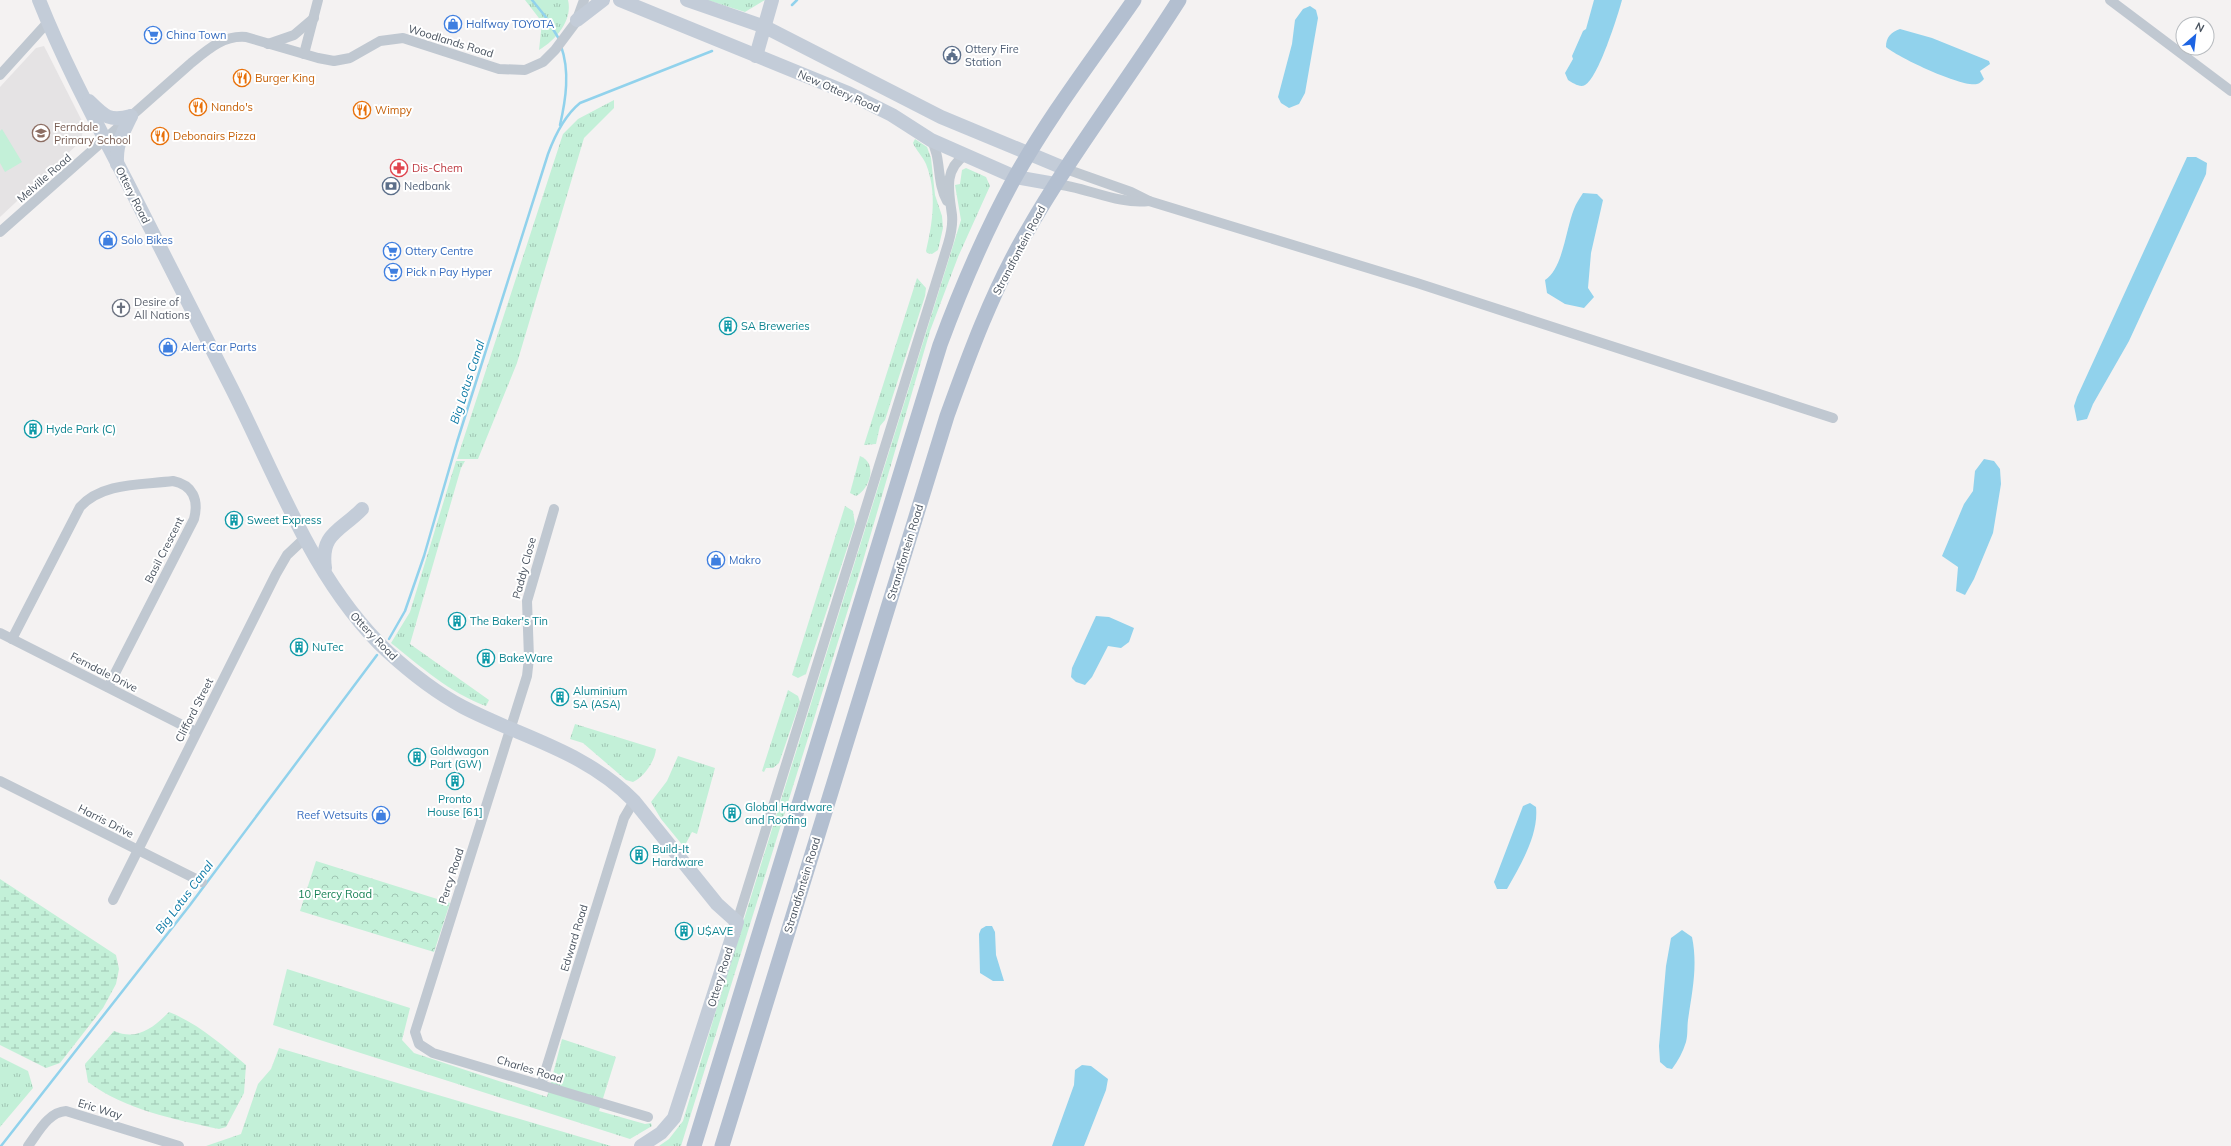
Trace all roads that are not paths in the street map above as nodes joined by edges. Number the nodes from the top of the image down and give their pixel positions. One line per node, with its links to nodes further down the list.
1 (39, 0): 13 (street, Ottery Road)
2 (318, 0): 11 (street)
3 (584, 0): 12 (street, Woodlands Road)
4 (603, 0): 12 (street)
5 (620, 0): 17 (street, New Ottery Road)
6 (687, 0): 14 (street, New Ottery Road)
7 (772, 0): 14 (street)
8 (1134, 0): 24 (main road)
9 (1179, 0): 27 (main road, Strandfontein Road)
10 (2110, 0): 19 (street)
11 (314, 18): 15 (street); 16 (street)
12 (577, 20): 16 (street, Woodlands Road)
13 (48, 22): 18 (street); 20 (street, Ottery Road)
14 (765, 27): 17 (street); 24 (street, New Ottery Road)
15 (266, 44): 16 (street, Woodlands Road); 21 (street, Woodlands Road)
16 (304, 54)
17 (756, 56): 22 (street, New Ottery Road)
18 (0, 75)
19 (2231, 91)
20 (80, 92): 21 (street); 23 (street, Ottery Road)
21 (131, 116): 23 (street, Woodlands Road); 26 (street)
22 (931, 140): 25 (street, New Ottery Road); 31 (street)
23 (105, 142): 26 (street, Ottery Road); 32 (street, Melville Road)
24 (1029, 154): 27 (street, New Ottery Road); 28 (main road)
25 (965, 155): 28 (street, New Ottery Road); 31 (street)
26 (118, 164): 36 (street, Ottery Road)
27 (1066, 169): 29 (main road, Strandfontein Road); 30 (street)
28 (1015, 177): 29 (street, New Ottery Road); 55 (main road)
29 (1056, 184): 30 (street); 56 (main road, Strandfontein Road)
30 (1149, 201): 33 (street)
31 (950, 206): 48 (street)
32 (0, 232)
33 (1833, 418)
34 (362, 509): 37 (street)
35 (554, 509): 41 (street, Paddy Close)
36 (306, 538): 37 (street, Ottery Road); 42 (street, Clifford Street)
37 (325, 572): 41 (street, Ottery Road)
38 (0, 633): 39 (street, Ferndale Drive)
39 (12, 639): 40 (street, Ferndale Drive); 40 (street, Basil Crescent)
40 (108, 687): 42 (street, Ferndale Drive)
41 (510, 728): 44 (street, Ottery Road); 49 (street, Percy Road)
42 (196, 732): 45 (street, Clifford Street)
43 (0, 781): 45 (street, Harris Drive)
44 (634, 801): 48 (street, Ottery Road); 50 (street, Edward Road)
45 (137, 850): 46 (street, Harris Drive); 47 (street, Clifford Street)
46 (202, 882)
47 (113, 900)
48 (737, 922): 54 (street, Ottery Road)
49 (415, 1032): 50 (street, Charles Road)
50 (541, 1085): 51 (street, Charles Road)
51 (648, 1117)
52 (28, 1146): 53 (street, Eric Way)
53 (179, 1146)
54 (641, 1146)
55 (694, 1146)
56 (722, 1146)

